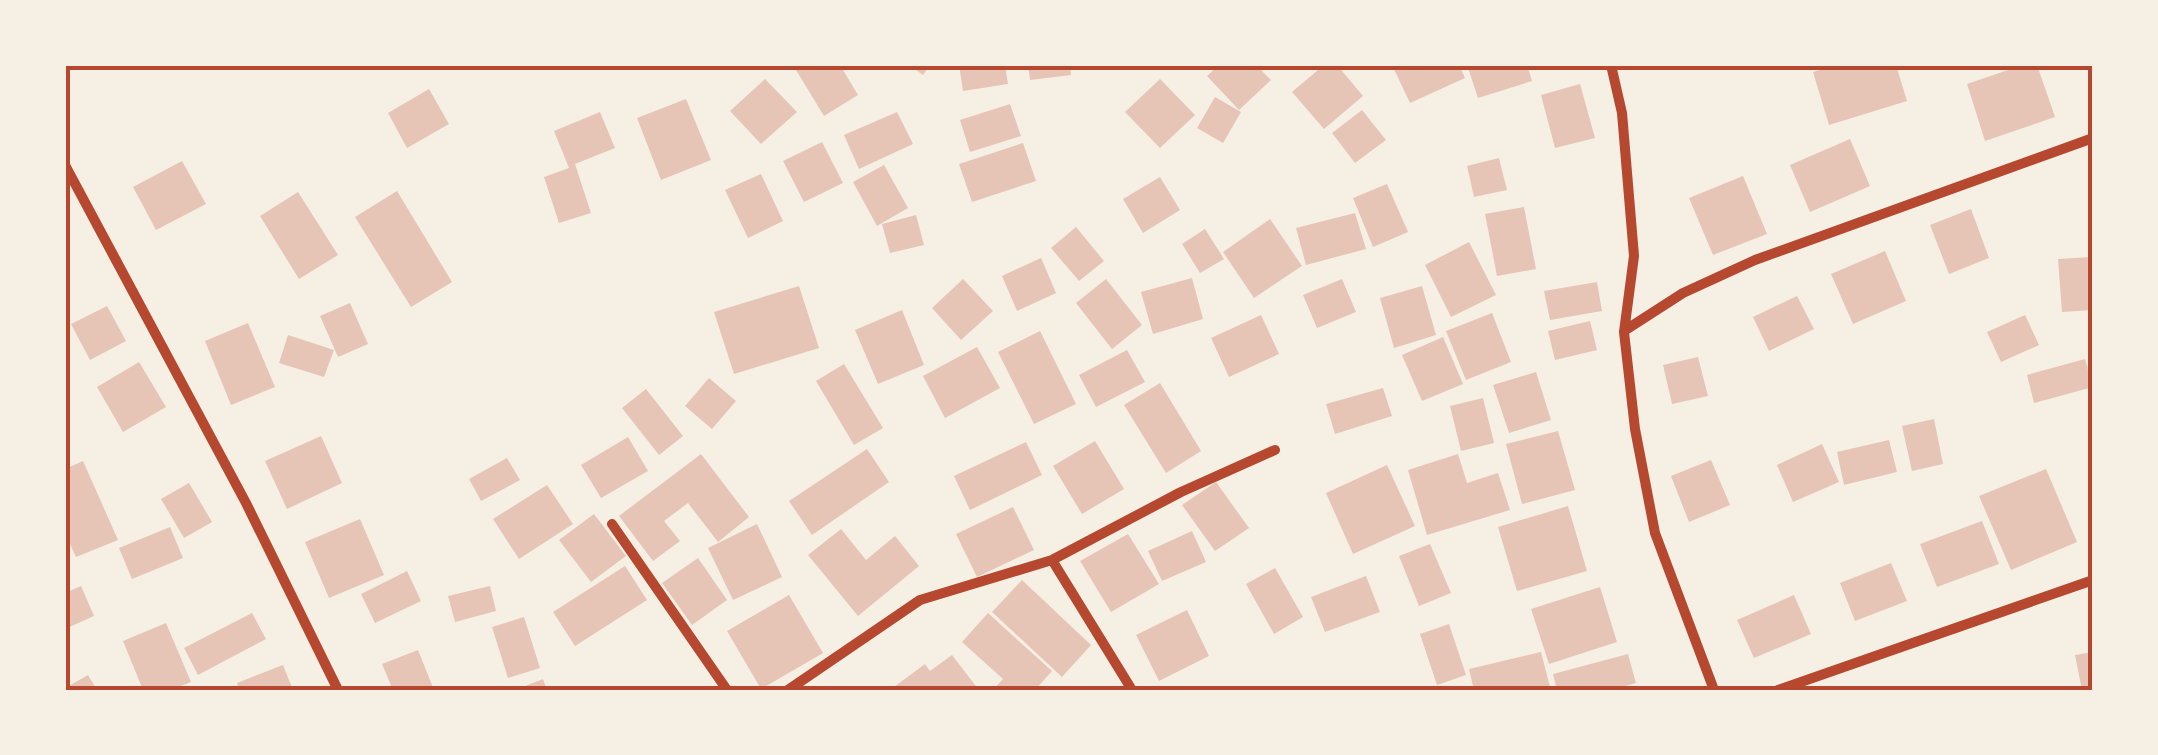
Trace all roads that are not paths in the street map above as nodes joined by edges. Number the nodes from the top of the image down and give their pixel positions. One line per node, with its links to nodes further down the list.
1 (1612, 65): 4 (street)
2 (2093, 138): 4 (street)
3 (65, 165): 9 (street)
4 (1624, 332): 13 (street)
5 (1275, 450): 7 (street)
6 (612, 524): 10 (street)
7 (1052, 560): 11 (street); 12 (street)
8 (2093, 580): 14 (street)
9 (338, 690)
10 (726, 690)
11 (788, 690)
12 (1132, 690)
13 (1714, 690)
14 (1778, 690)

